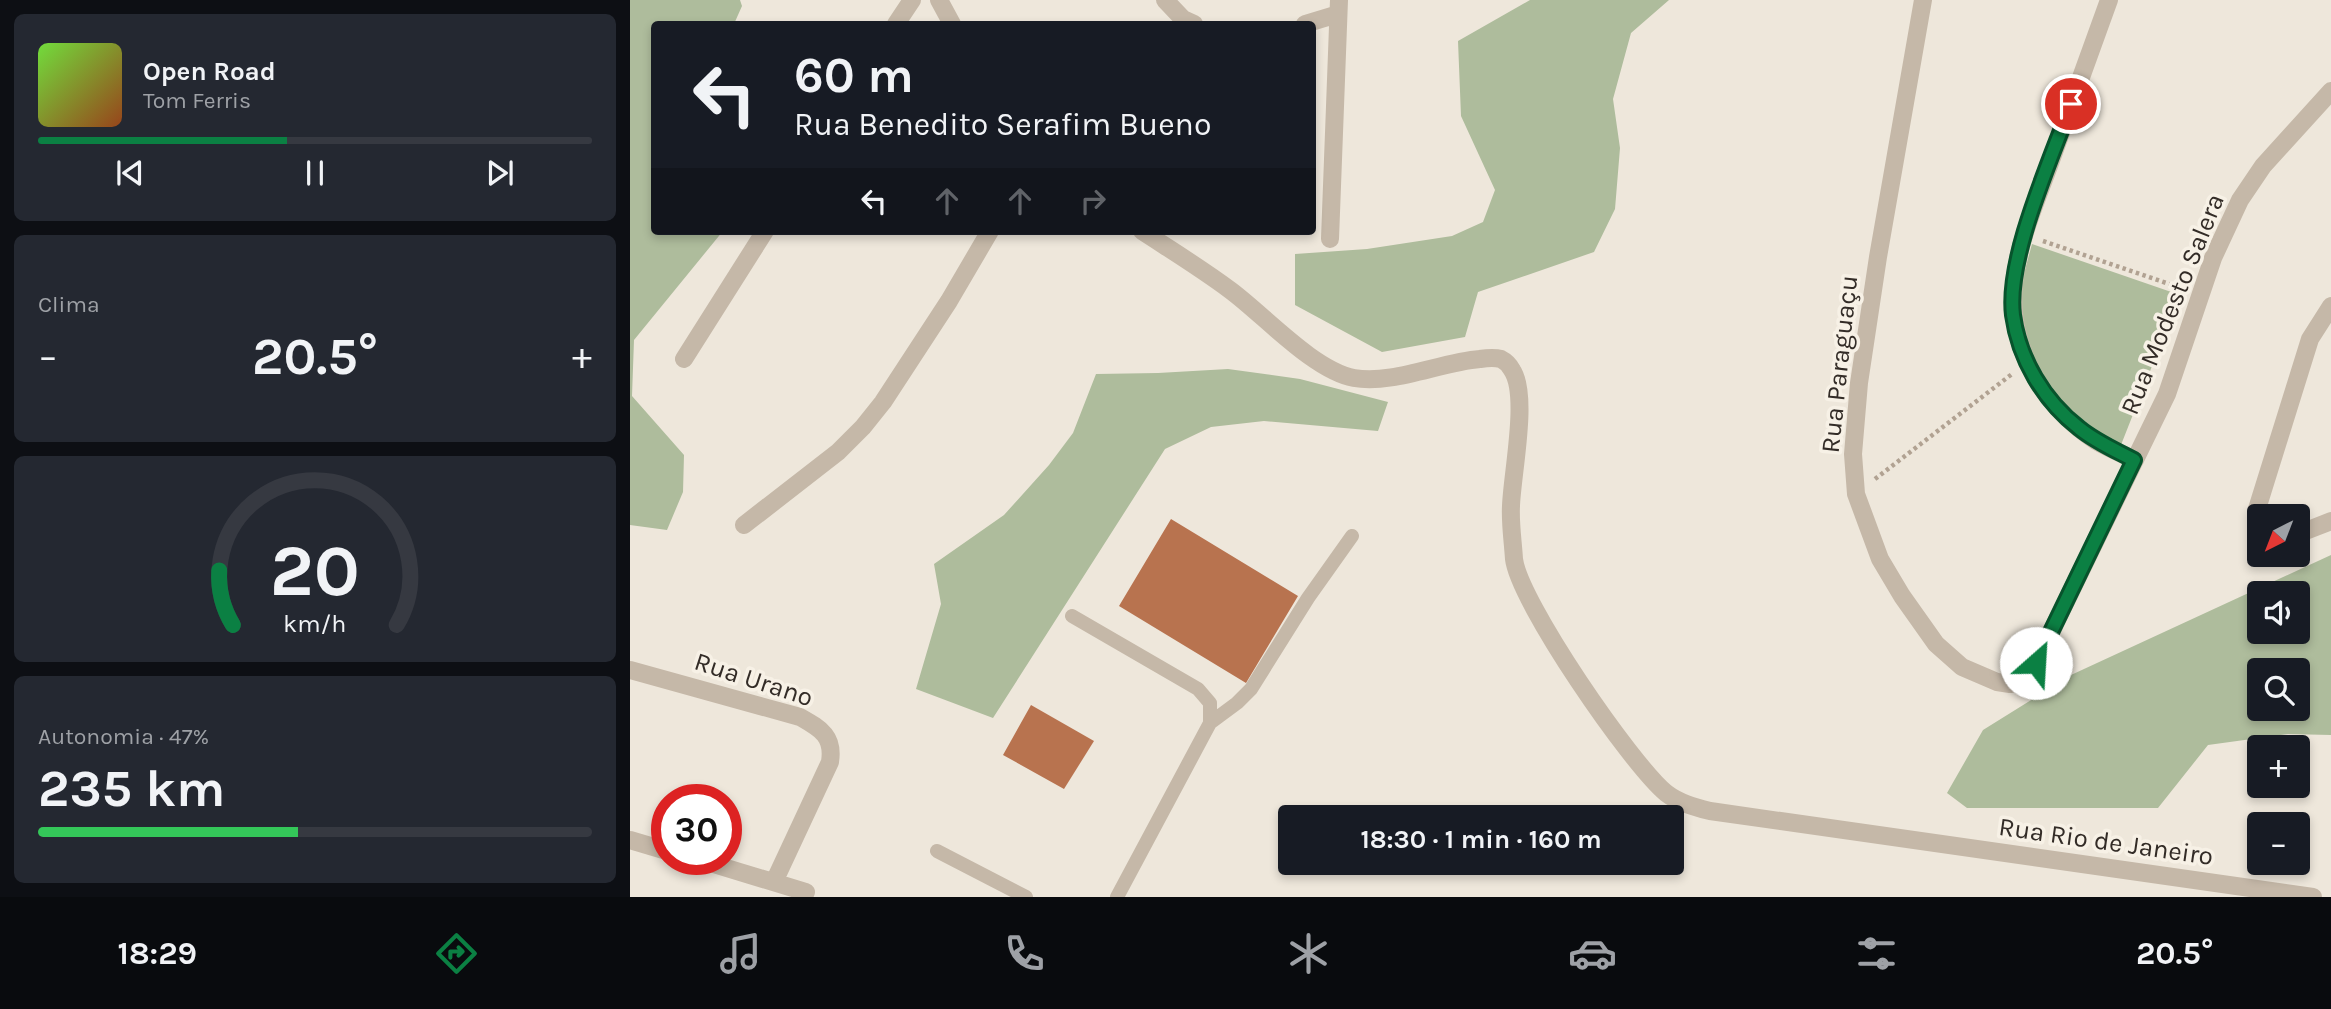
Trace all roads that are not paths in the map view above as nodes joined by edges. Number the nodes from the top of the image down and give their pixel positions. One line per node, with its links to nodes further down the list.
1 (912, 0): 7 (street)
2 (939, 0): 8 (street)
3 (1165, 0): 9 (street)
4 (1923, 0): 26 (street, Rua Paraguaçu)
5 (2109, 0): 18 (street)
6 (1339, 7): 10 (street); 15 (street)
7 (898, 21)
8 (950, 21)
9 (1187, 21)
10 (1311, 21)
11 (2331, 91): 18 (street, Rua Modesto Salera)
12 (762, 235): 17 (street)
13 (988, 235): 21 (street)
14 (1148, 235): 36 (street, Rua Rio de Janeiro)
15 (1330, 239)
16 (2331, 306): 19 (street)
17 (684, 359)
18 (2134, 460): 26 (street, Rua Modesto Salera)
19 (2259, 504)
20 (2331, 521): 22 (street)
21 (744, 525)
22 (2310, 529)
23 (1352, 536): 27 (lane)
24 (1072, 616): 27 (lane)
25 (630, 670): 32 (street, Rua Urano)
26 (1997, 682)
27 (1210, 723): 35 (lane)
28 (630, 840): 29 (street)
29 (651, 846)
30 (937, 851): 34 (lane)
31 (742, 872): 32 (street)
32 (774, 882): 33 (street)
33 (806, 892)
34 (1026, 897)
35 (1117, 897)
36 (2313, 897)

